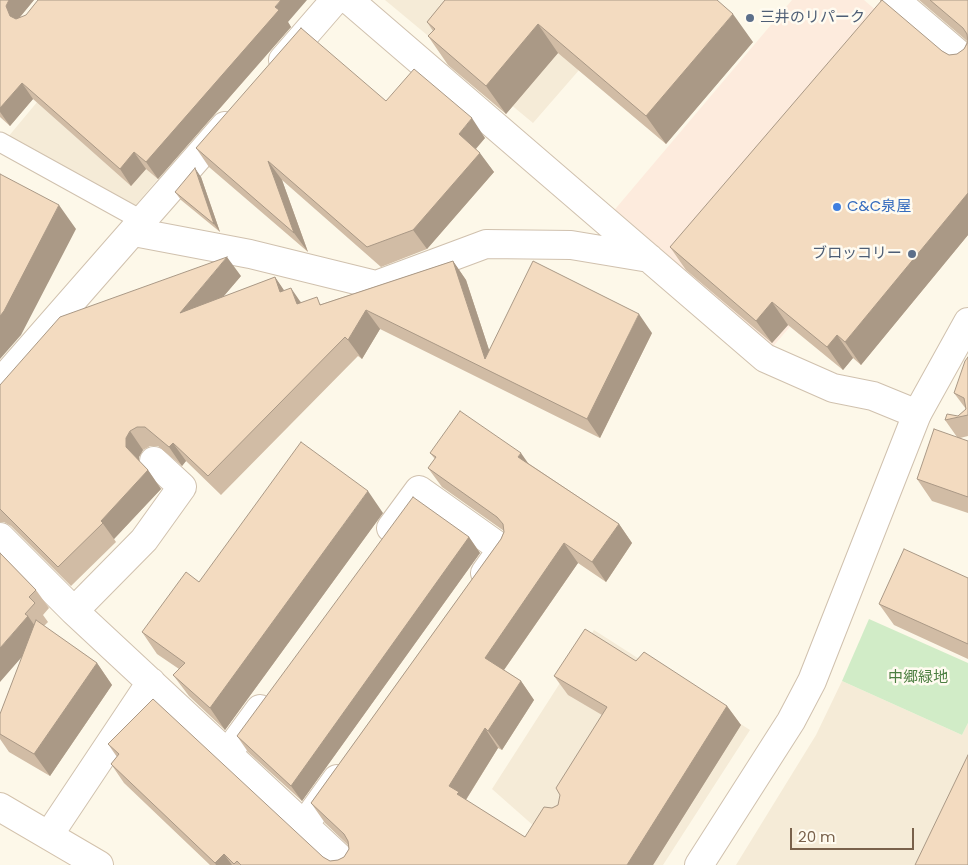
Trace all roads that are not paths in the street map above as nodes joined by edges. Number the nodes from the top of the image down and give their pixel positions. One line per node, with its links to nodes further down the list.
1 (335, 0): 5 (street)
2 (349, 0): 9 (street)
3 (895, 0): 4 (street)
4 (968, 62)
5 (264, 81)
6 (239, 111): 8 (street)
7 (0, 142): 8 (lane)
8 (138, 227): 9 (street); 11 (street)
9 (649, 258): 12 (street)
10 (968, 322): 12 (street)
11 (0, 382)
12 (917, 414): 27 (street)
13 (154, 461): 17 (street)
14 (0, 537): 17 (street)
15 (378, 546): 16 (street)
16 (468, 596)
17 (74, 611): 18 (street)
18 (151, 682): 20 (street); 24 (street)
19 (274, 690): 20 (street)
20 (227, 754): 23 (street)
21 (349, 762): 23 (street)
22 (0, 807): 24 (street)
23 (304, 825): 26 (street)
24 (49, 835): 25 (street)
25 (99, 865)
26 (347, 865)
27 (700, 865)

